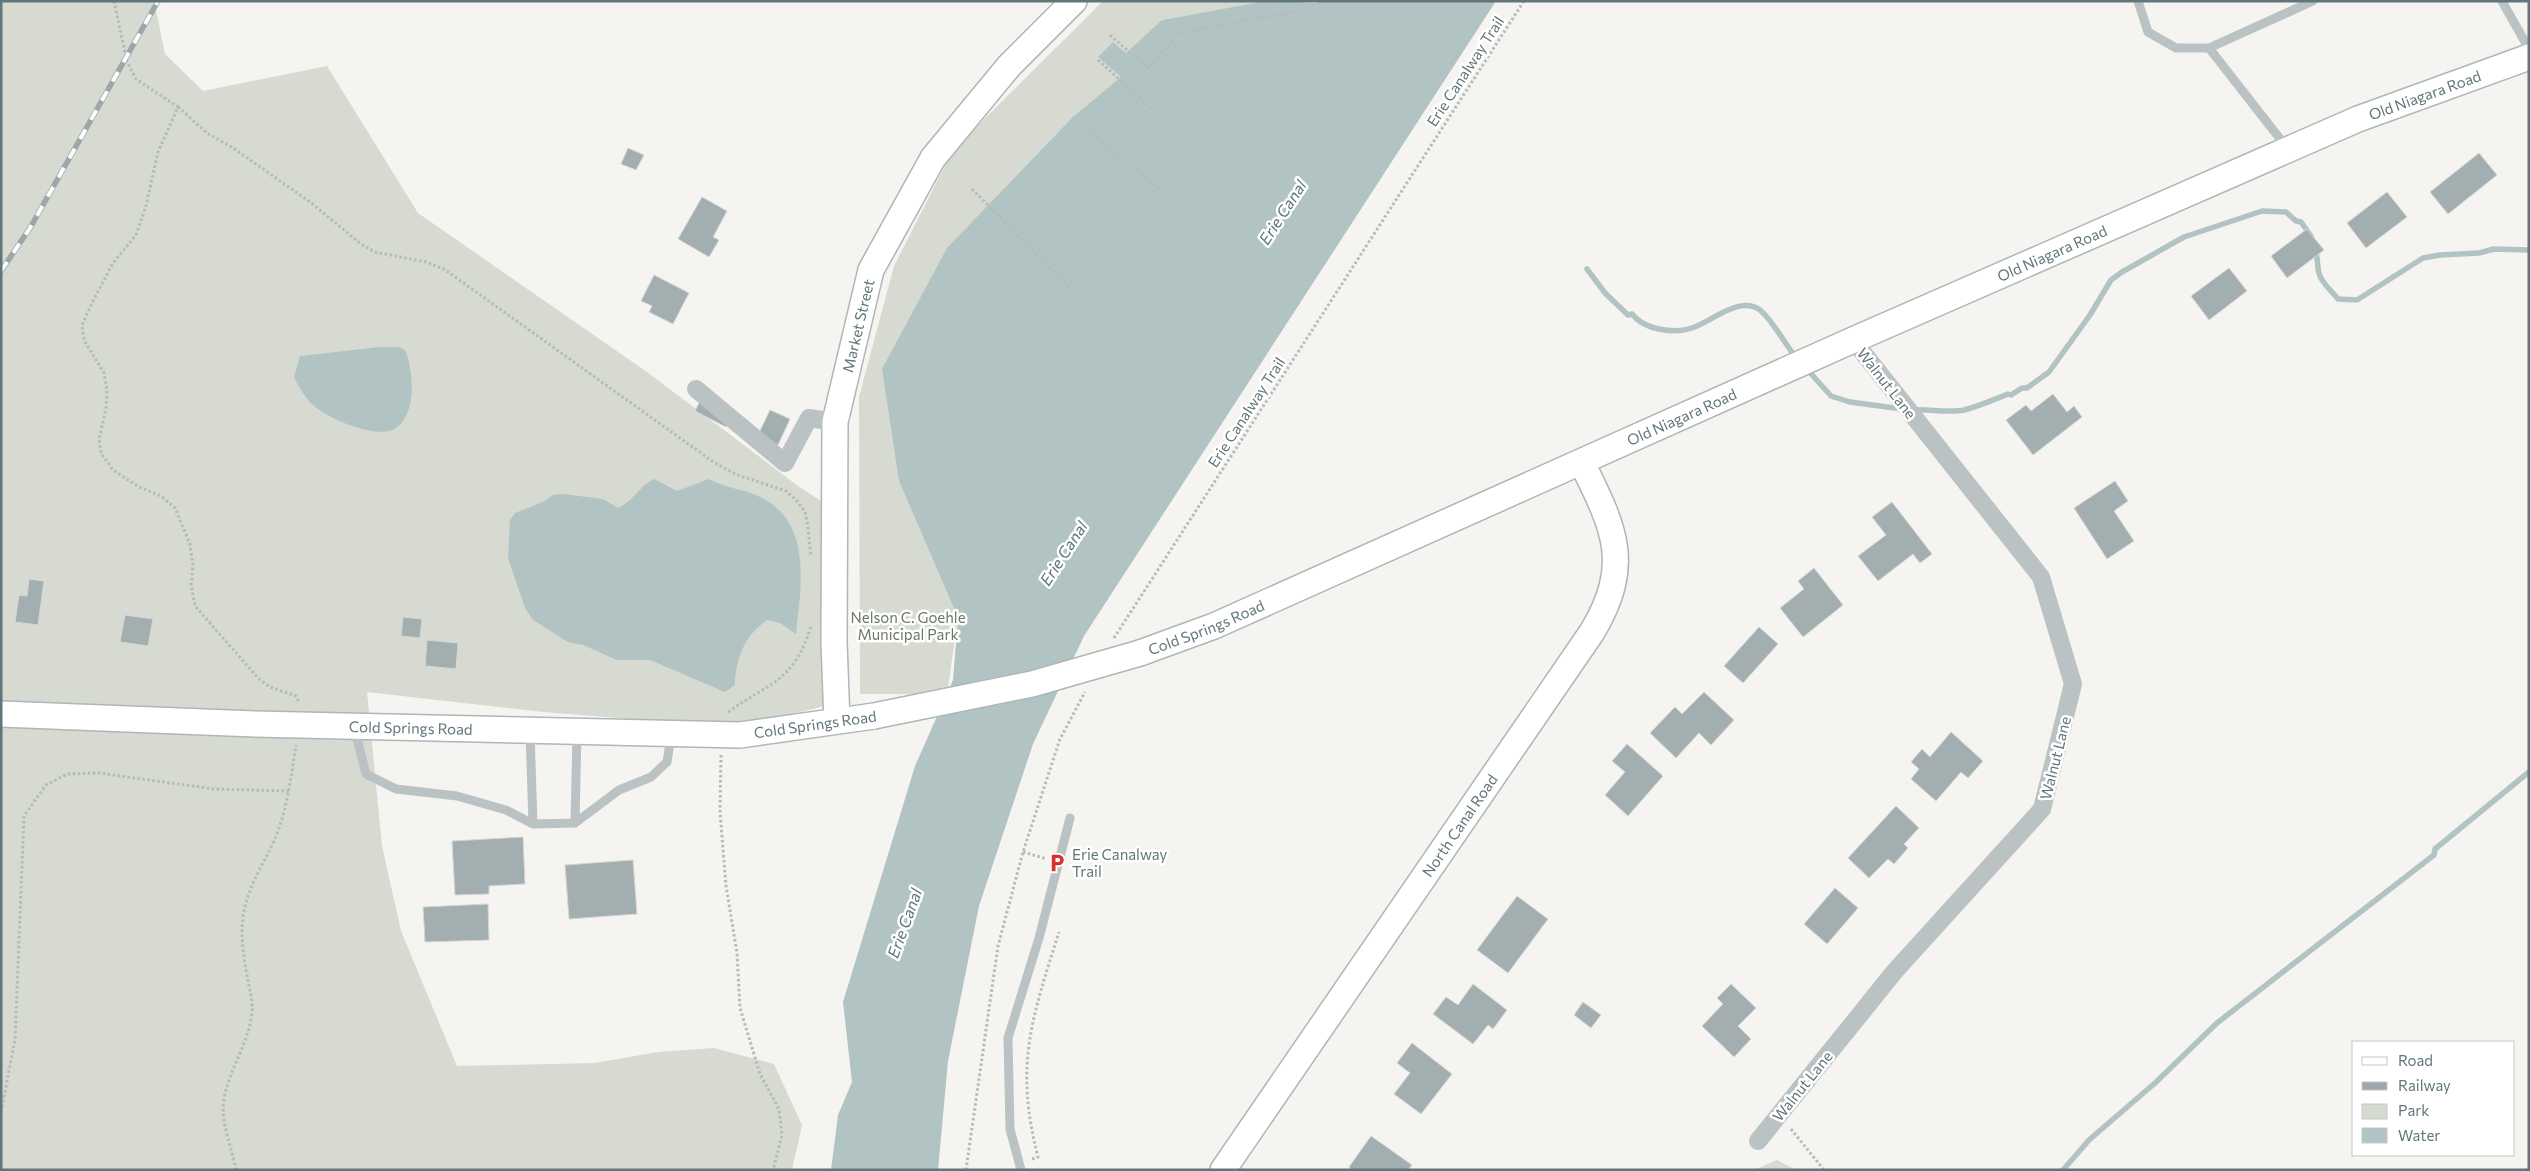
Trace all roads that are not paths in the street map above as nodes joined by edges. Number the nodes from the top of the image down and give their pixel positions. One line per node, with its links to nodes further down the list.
1 (1074, 1): 11 (street, Market Street)
2 (2138, 1): 5 (lane)
3 (2313, 1): 5 (lane)
4 (2502, 1): 6 (lane)
5 (2208, 48): 8 (lane)
6 (2529, 48)
7 (2529, 57): 8 (street, Old Niagara Road)
8 (2288, 149): 9 (street, Old Niagara Road)
9 (1853, 340): 12 (street, Old Niagara Road); 22 (street, Walnut Lane)
10 (696, 389): 11 (street)
11 (835, 422): 14 (street, Market Street)
12 (1582, 463): 14 (street, Cold Springs Road, bridge); 24 (street, North Canal Road)
13 (1, 714): 15 (street, Cold Springs Road)
14 (836, 721): 18 (street, Cold Springs Road)
15 (353, 726): 16 (street, Cold Springs Road); 21 (lane)
16 (530, 730): 17 (street, Cold Springs Road); 21 (lane)
17 (577, 732): 18 (street, Cold Springs Road); 20 (lane)
18 (672, 734): 20 (lane)
19 (1070, 818): 23 (lane)
20 (576, 823): 21 (lane)
21 (533, 824)
22 (1758, 1141)
23 (1020, 1167)
24 (1223, 1170)

